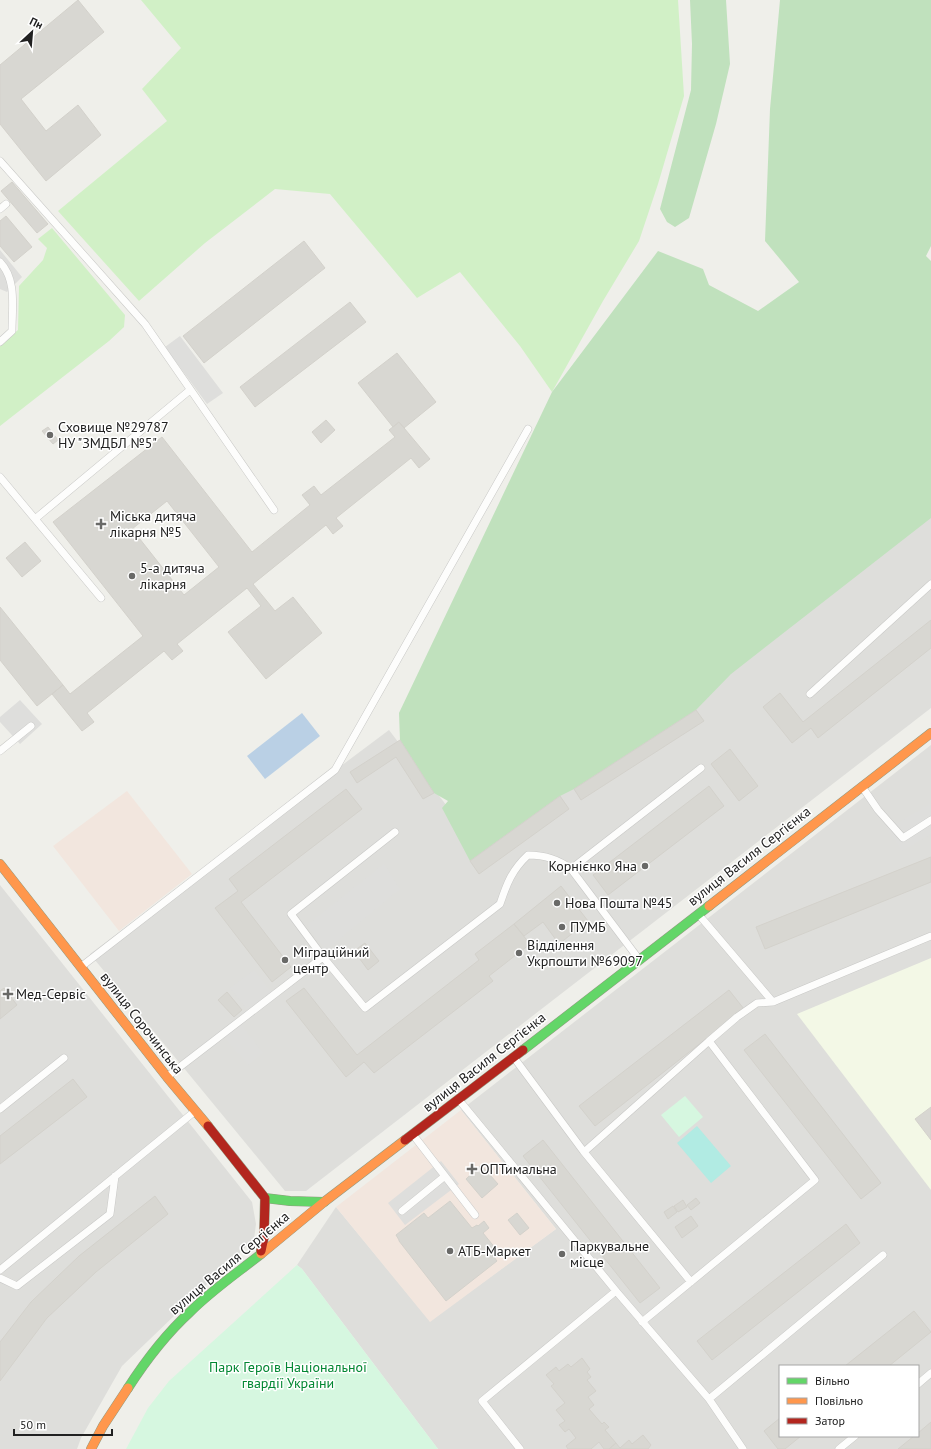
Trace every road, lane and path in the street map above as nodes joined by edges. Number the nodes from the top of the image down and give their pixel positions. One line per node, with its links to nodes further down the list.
1 (0, 161): 4 (lane)
2 (0, 262): 3 (lane)
3 (0, 342)
4 (190, 390): 7 (lane); 8 (lane)
5 (528, 429): 25 (lane)
6 (0, 477): 8 (lane)
7 (274, 510)
8 (35, 519): 10 (lane)
9 (931, 584): 11 (lane)
10 (101, 598)
11 (810, 694)
12 (31, 726): 14 (lane)
13 (931, 733): 16 (main road, вулиця Василя Сергієнка)
14 (0, 750)
15 (701, 768): 20 (lane)
16 (862, 787): 17 (lane); 21 (main road, вулиця Василя Сергієнка)
17 (931, 820)
18 (395, 832): 23 (lane)
19 (0, 864): 25 (main road, вулиця Сорочинська)
20 (571, 869): 23 (lane); 24 (lane)
21 (698, 914): 24 (main road, вулиця Василя Сергієнка); 26 (lane)
22 (931, 936): 26 (lane)
23 (323, 957): 30 (lane)
24 (639, 959): 28 (main road, вулиця Василя Сергієнка)
25 (80, 968): 30 (main road, вулиця Сорочинська)
26 (773, 1002): 27 (lane)
27 (709, 1041): 35 (lane); 46 (lane)
28 (514, 1057): 31 (main road, вулиця Василя Сергієнка); 35 (lane)
29 (64, 1058): 32 (lane)
30 (167, 1077): 33 (main road, вулиця Сорочинська)
31 (458, 1099): 34 (main road, вулиця Василя Сергієнка); 47 (lane)
32 (0, 1108)
33 (195, 1111): 36 (lane); 38 (main road, вулиця Сорочинська)
34 (413, 1134): 37 (lane); 39 (main road, вулиця Василя Сергієнка)
35 (584, 1152): 46 (lane)
36 (115, 1176): 44 (lane); 45 (lane)
37 (445, 1176): 40 (lane); 41 (lane)
38 (265, 1198): 39 (main road); 42 (main road)
39 (324, 1202): 42 (main road, вулиця Василя Сергієнка)
40 (402, 1211)
41 (475, 1215)
42 (261, 1254): 53 (main road, вулиця Василя Сергієнка)
43 (883, 1255): 51 (lane)
44 (0, 1270)
45 (0, 1278)
46 (691, 1282): 48 (lane)
47 (616, 1291): 48 (lane); 54 (lane)
48 (642, 1322): 51 (lane)
49 (931, 1373): 50 (lane)
50 (919, 1383)
51 (709, 1399): 55 (lane)
52 (854, 1437): 56 (lane)
53 (91, 1449)
54 (520, 1449)
55 (743, 1449)
56 (839, 1449)

